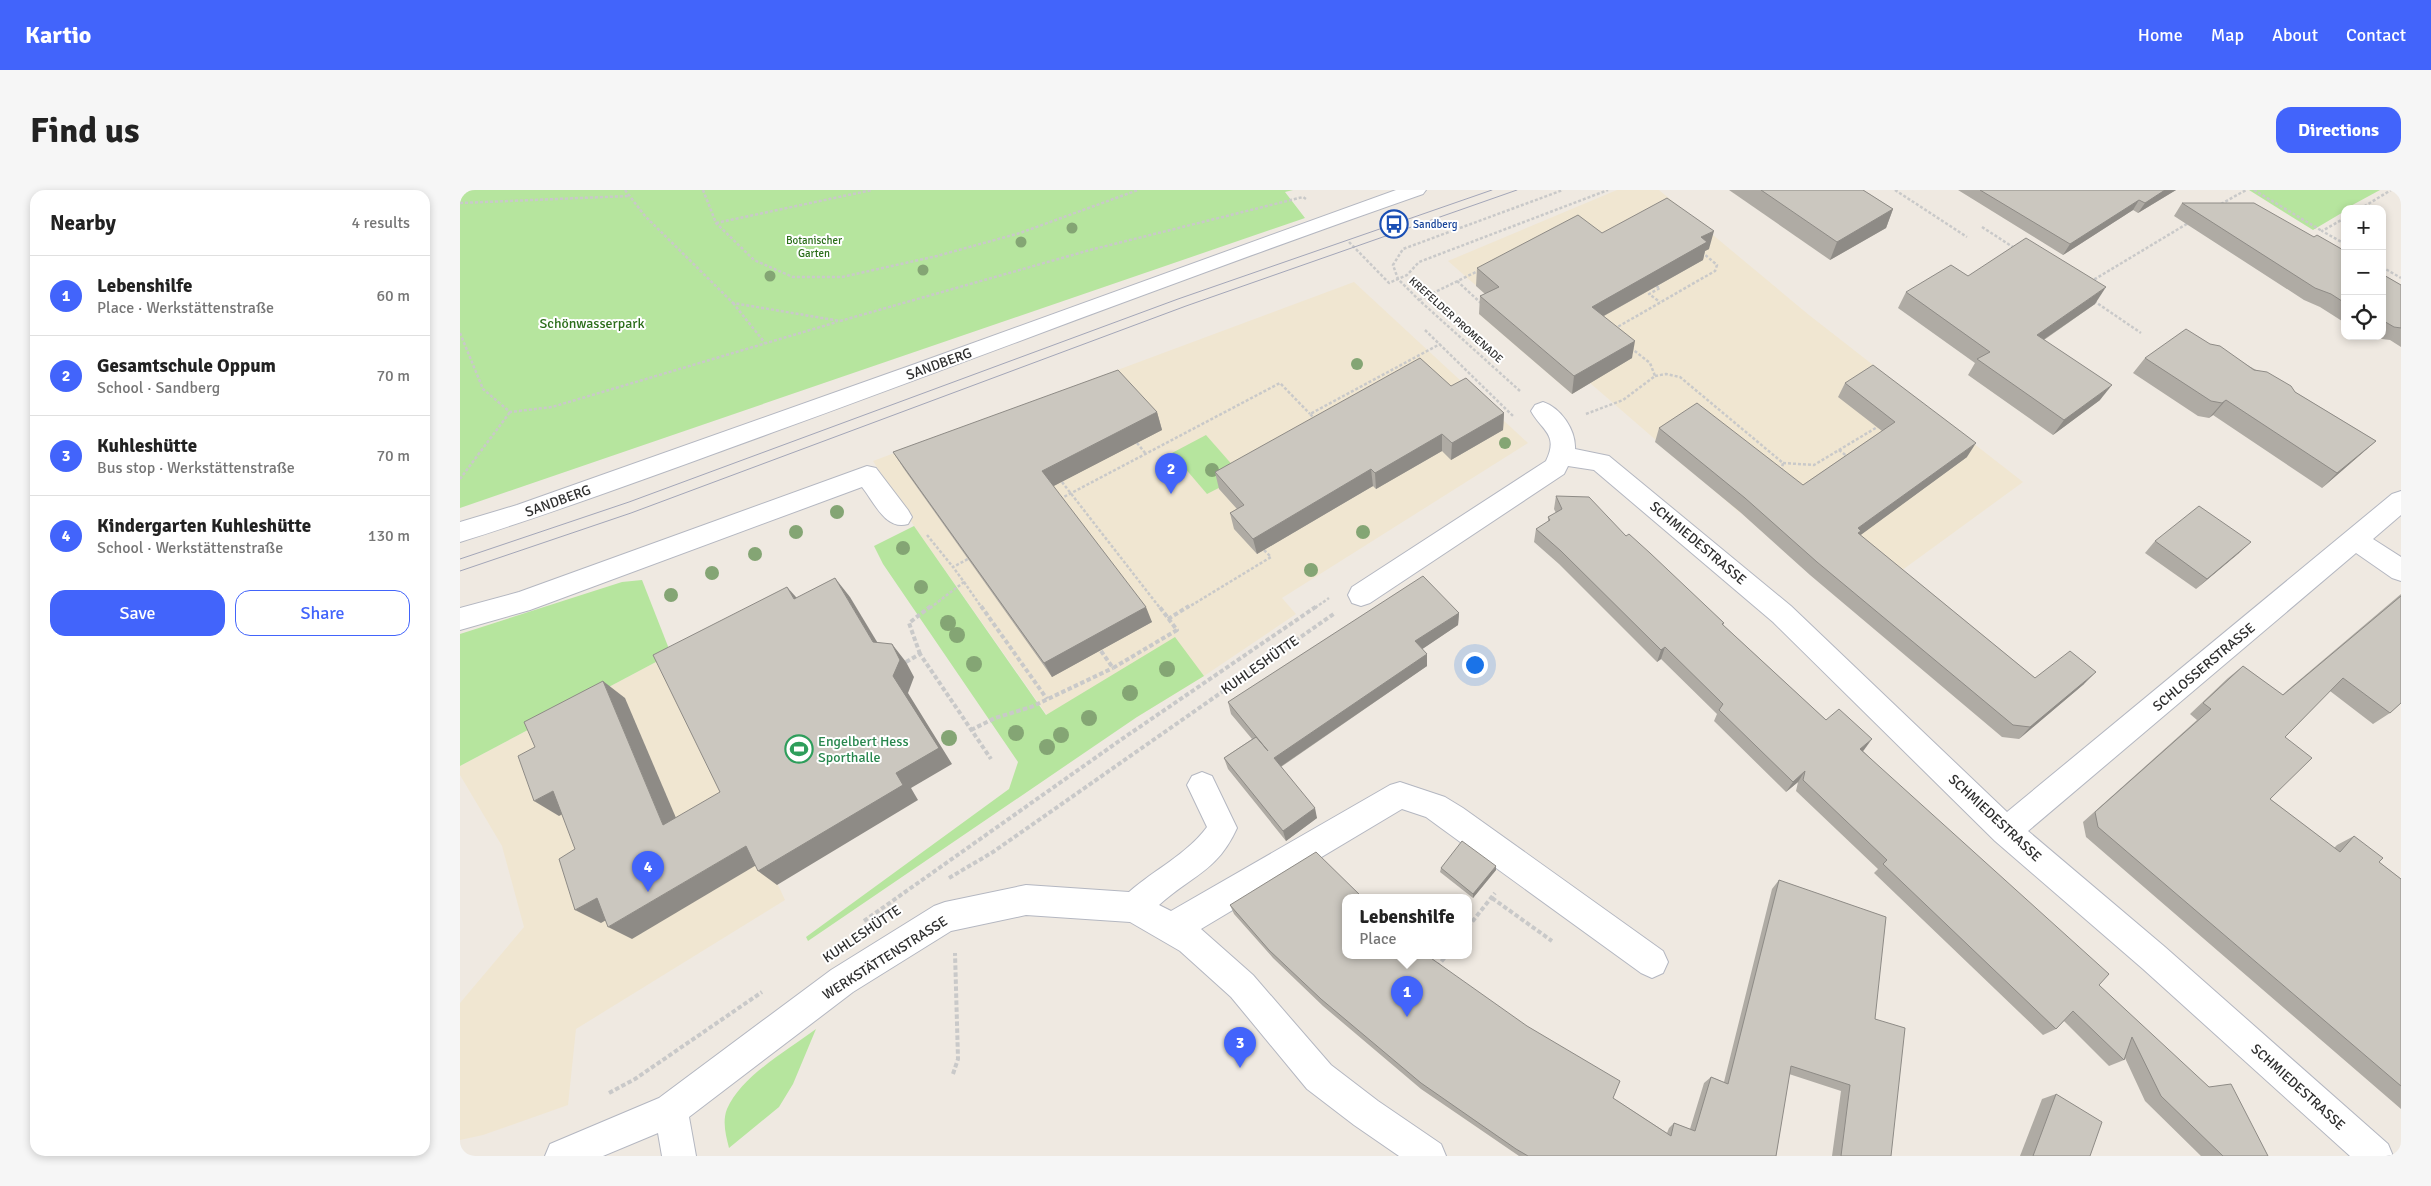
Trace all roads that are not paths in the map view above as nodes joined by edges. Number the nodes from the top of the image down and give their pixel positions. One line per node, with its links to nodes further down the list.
1 (1416, 190): 6 (street, SANDBERG)
2 (1543, 411): 3 (street)
3 (1562, 456): 9 (street); 12 (street, SCHMIEDESTRASSE)
4 (2401, 501): 7 (street, SCHLOSSERSTRASSE)
5 (899, 517): 10 (street)
6 (460, 532)
7 (2356, 540): 8 (street); 12 (street, SCHLOSSERSTRASSE)
8 (2401, 571)
9 (1361, 595)
10 (460, 619)
11 (1202, 785): 13 (street)
12 (2006, 831): 20 (street, SCHMIEDESTRASSE)
13 (1134, 907): 14 (street, WERKSTÄTTENSTRASSE); 16 (street, WERKSTÄTTENSTRASSE)
14 (1171, 929): 15 (street); 19 (street, WERKSTÄTTENSTRASSE)
15 (1652, 962)
16 (671, 1110): 17 (street); 18 (street)
17 (562, 1156)
18 (678, 1156)
19 (1429, 1156)
20 (2376, 1156)

